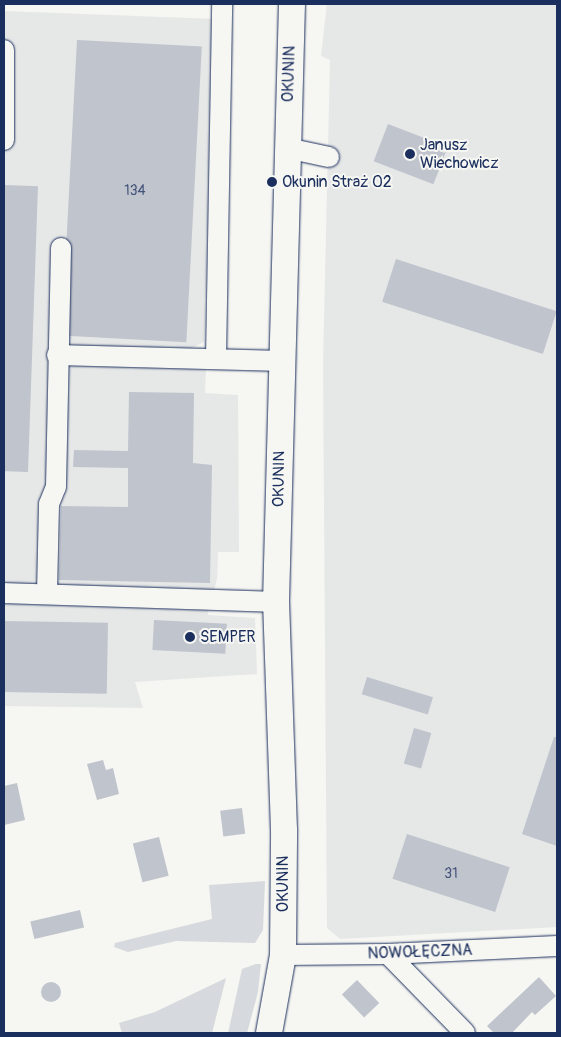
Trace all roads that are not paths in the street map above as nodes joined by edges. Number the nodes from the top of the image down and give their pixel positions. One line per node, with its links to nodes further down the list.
1 (222, 4): 10 (street)
2 (292, 4): 6 (main road, OKUNIN)
3 (4, 50): 4 (street)
4 (5, 87): 5 (street)
5 (4, 140)
6 (287, 148): 7 (street); 11 (main road, OKUNIN)
7 (328, 157)
8 (61, 248): 9 (street)
9 (57, 355): 10 (street); 13 (street)
10 (216, 358): 11 (street)
11 (282, 361): 14 (main road, OKUNIN)
12 (4, 593): 13 (street)
13 (47, 593): 14 (street)
14 (276, 602): 17 (main road, OKUNIN)
15 (557, 946): 16 (street, NOWOŁĘCZNA)
16 (388, 954): 17 (street, NOWOŁĘCZNA); 19 (street)
17 (283, 955): 18 (main road, OKUNIN)
18 (269, 1033)
19 (465, 1033)

